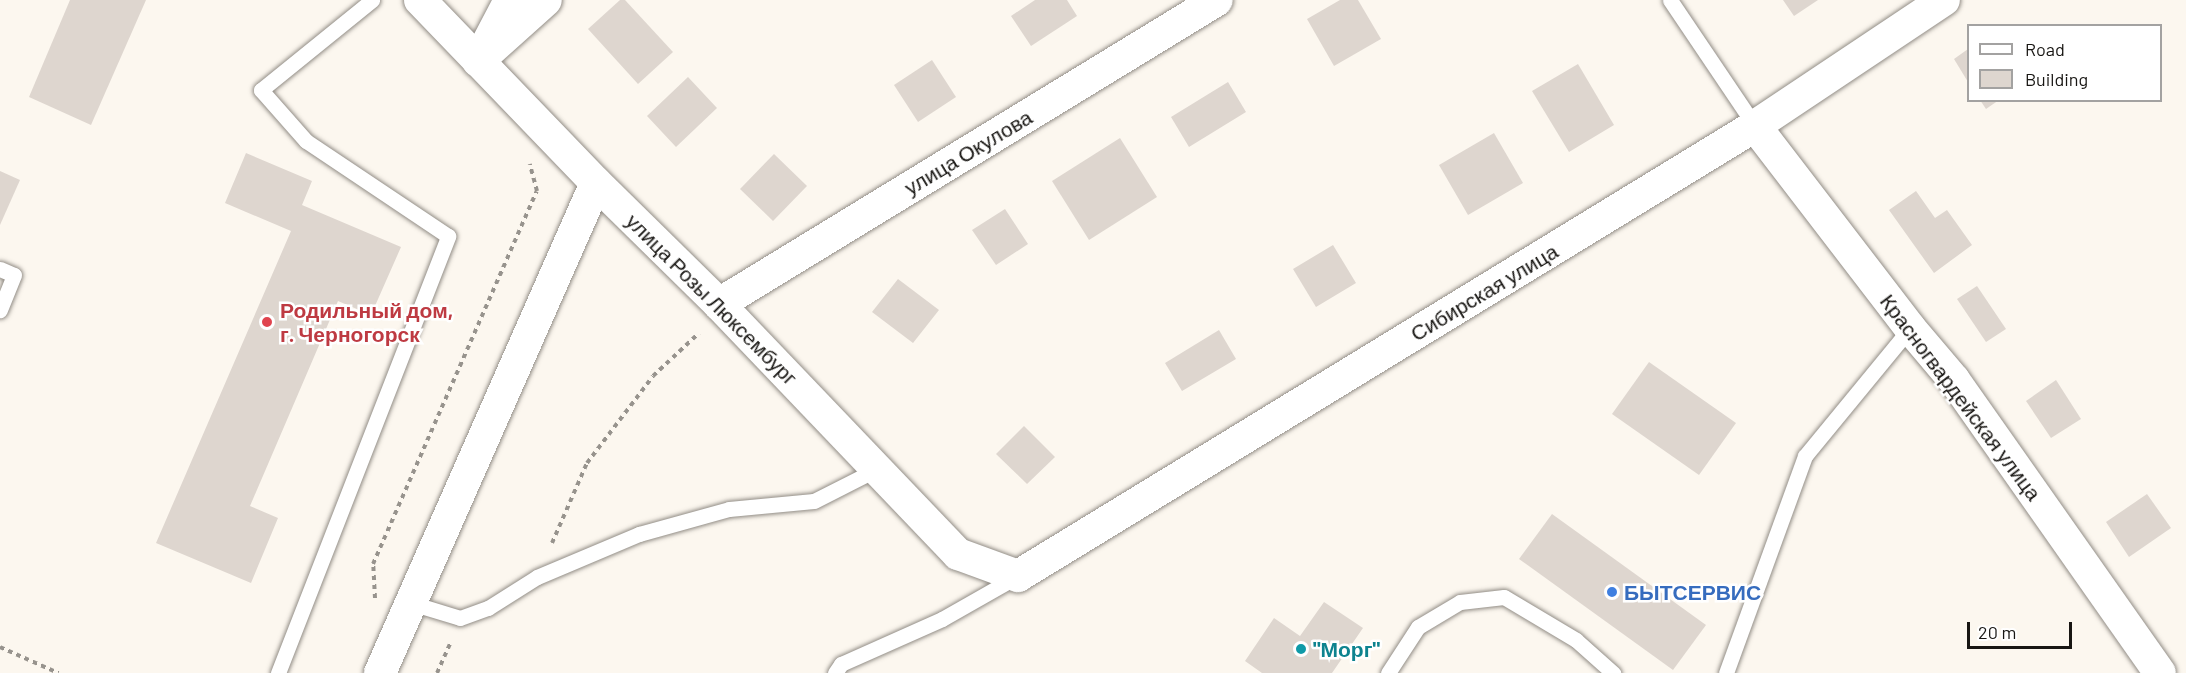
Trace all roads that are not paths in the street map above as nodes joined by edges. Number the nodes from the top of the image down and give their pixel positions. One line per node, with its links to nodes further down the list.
1 (372, 0): 18 (lane)
2 (420, 0): 8 (street, улица Розы Люксембург)
3 (510, 0): 8 (street)
4 (546, 0): 8 (street)
5 (1217, 0): 12 (street, улица Окулова)
6 (1670, 0): 9 (lane)
7 (1944, 0): 9 (street, Сибирская улица)
8 (478, 61): 10 (street, улица Розы Люксембург)
9 (1755, 126): 14 (street, Красногвардейская улица); 16 (street, Сибирская улица)
10 (596, 183): 12 (street, улица Розы Люксембург); 17 (street)
11 (0, 269): 13 (lane)
12 (719, 304): 15 (street, улица Розы Люксембург)
13 (0, 310)
14 (1910, 328): 23 (lane); 24 (street, Красногвардейская улица)
15 (877, 469): 16 (street, улица Розы Люксембург); 17 (lane)
16 (1018, 576): 20 (lane)
17 (411, 603): 19 (street)
18 (278, 673)
19 (380, 673)
20 (835, 673)
21 (1388, 673): 22 (lane)
22 (1613, 673)
23 (1726, 673)
24 (2160, 673)

